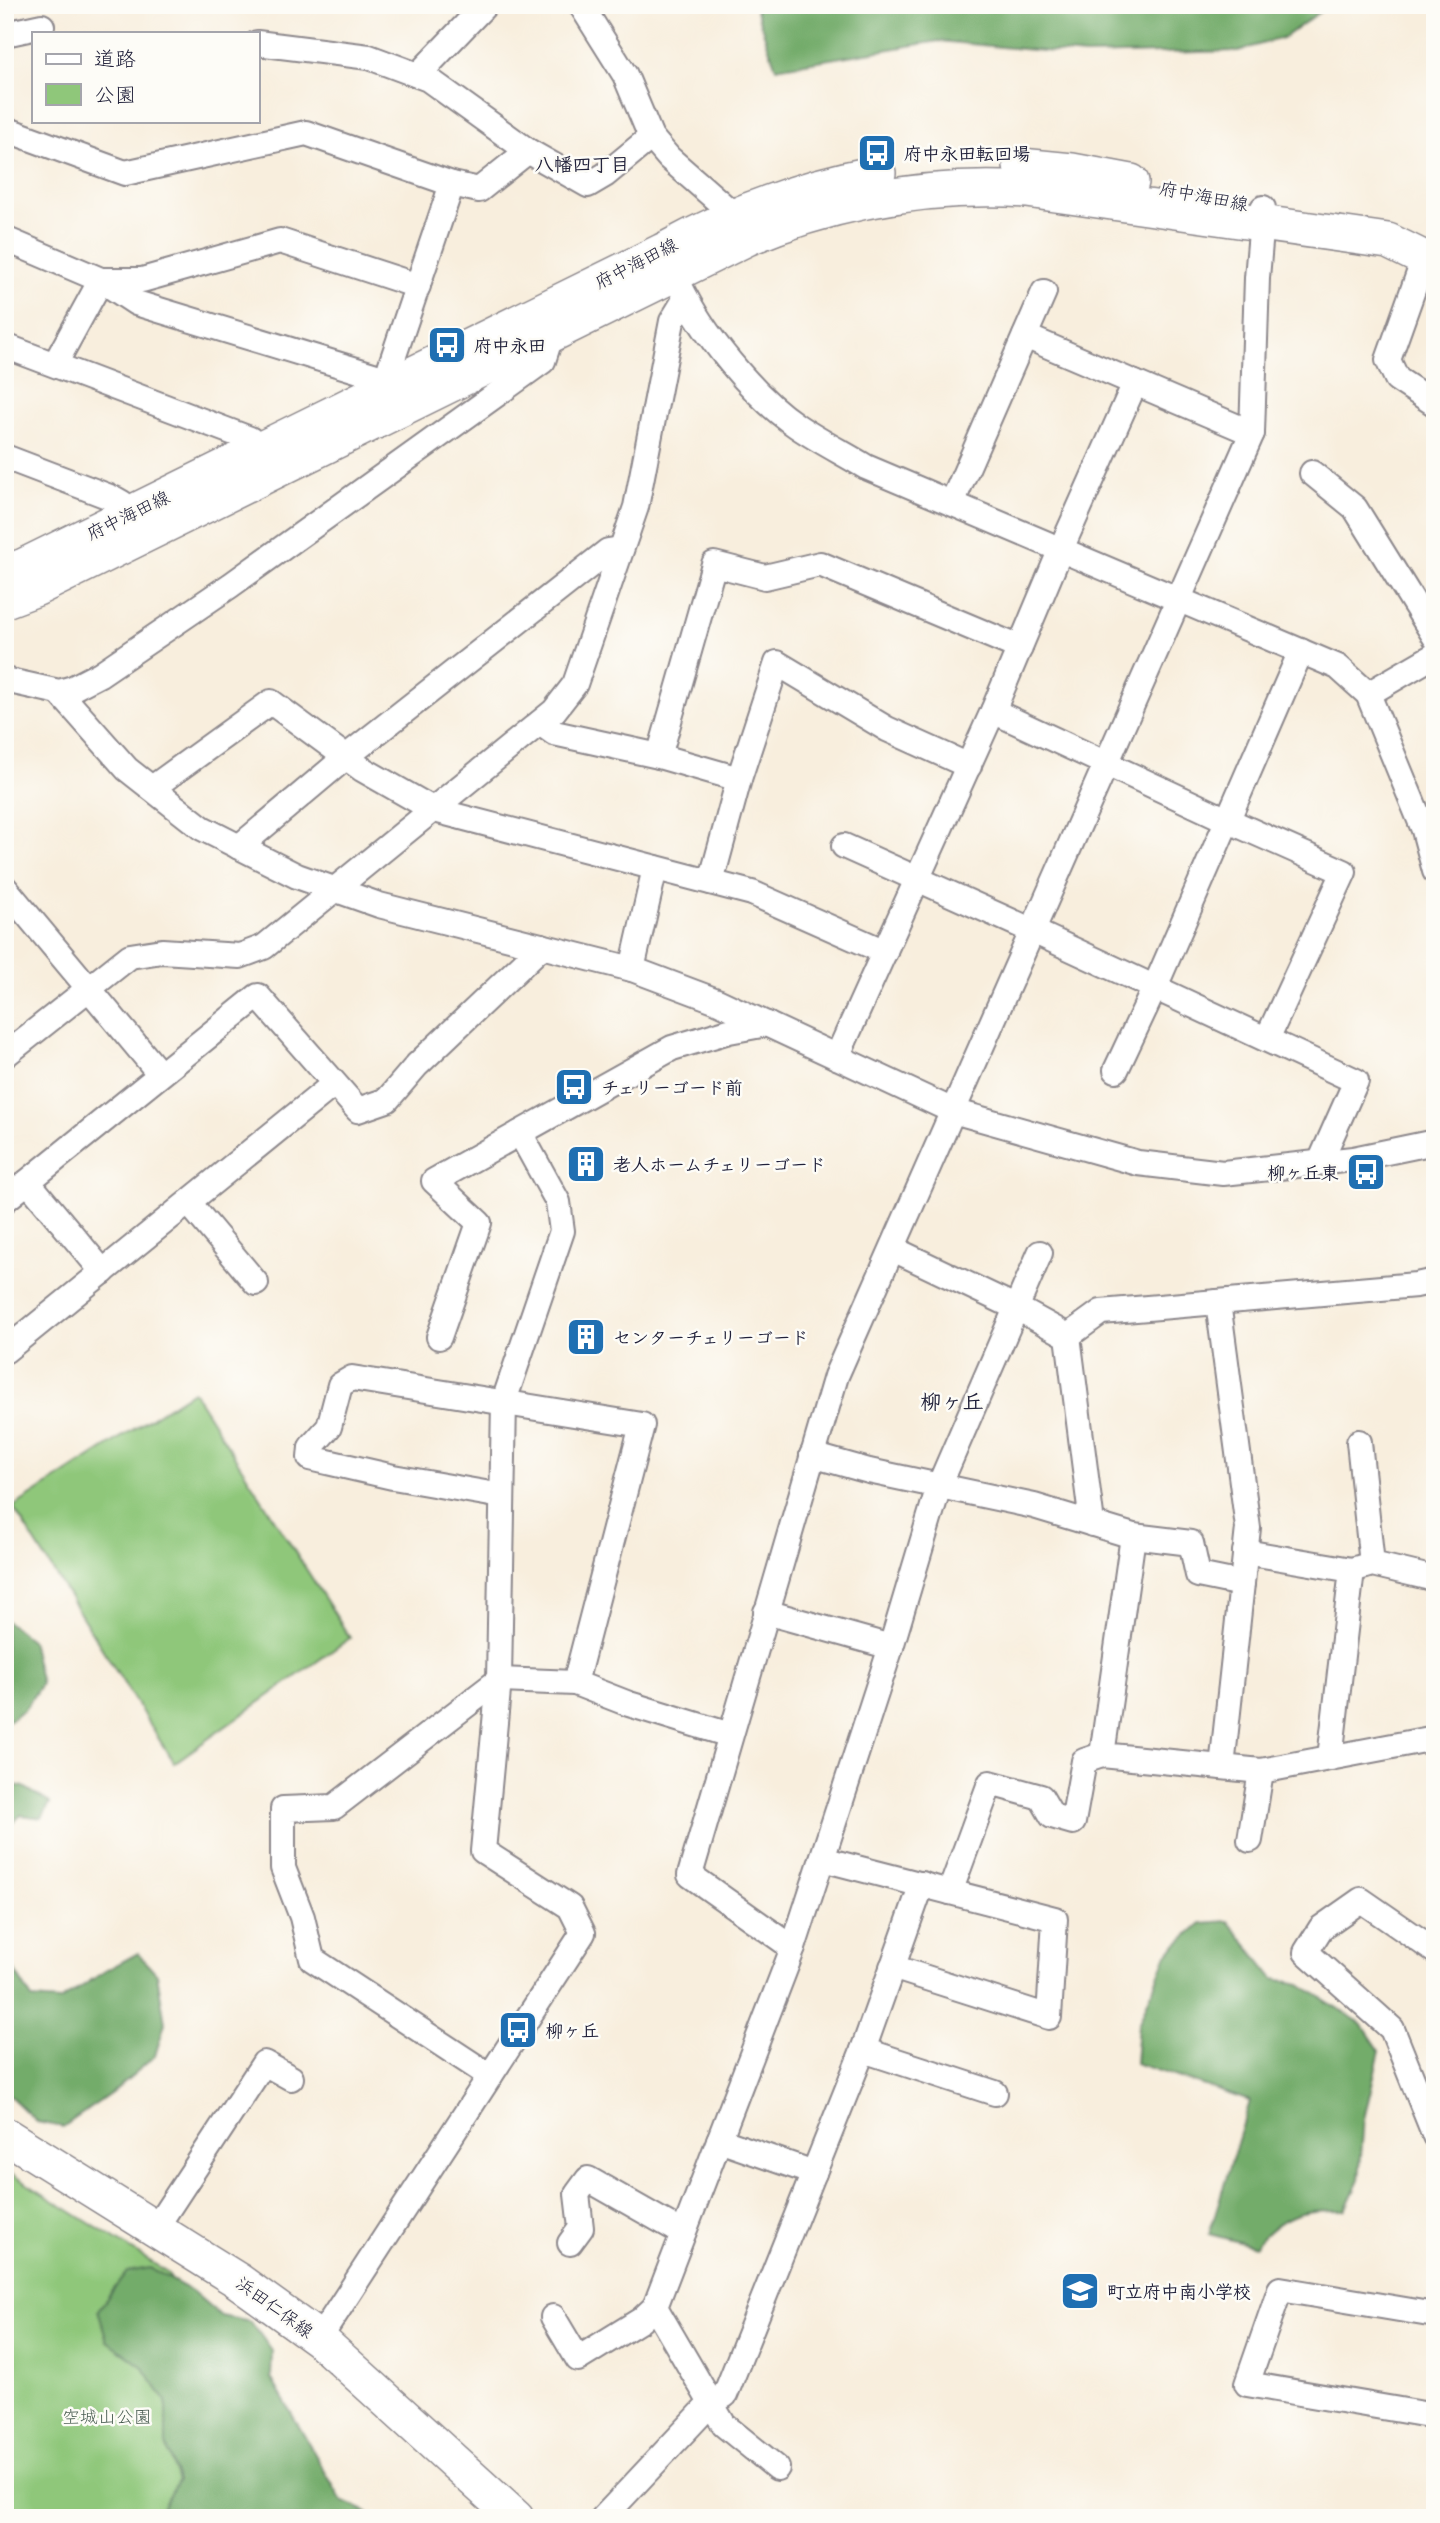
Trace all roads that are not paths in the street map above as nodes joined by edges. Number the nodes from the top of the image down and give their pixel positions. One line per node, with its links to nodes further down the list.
1 (485, 5): 6 (street)
2 (580, 5): 8 (street)
3 (43, 22): 4 (street)
4 (5, 34)
5 (259, 43): 6 (street)
6 (418, 75): 9 (street)
7 (5, 129): 10 (street)
8 (651, 137): 9 (street); 11 (street)
9 (528, 151): 10 (street)
10 (452, 184): 17 (street)
11 (734, 215): 12 (main road, 府中海田線); 15 (main road, 府中海田線)
12 (1262, 216): 14 (main road, 府中海田線); 15 (main road, 府中海田線); 26 (street)
13 (5, 239): 16 (street)
14 (1429, 261): 25 (street)
15 (674, 274): 19 (main road, 府中海田線); 24 (main road, 府中海田線); 30 (street); 32 (street)
16 (101, 280): 17 (street); 22 (street); 24 (street)
17 (418, 286): 24 (street)
18 (1044, 292): 20 (street)
19 (551, 336): 24 (main road, 府中海田線); 42 (street)
20 (1025, 336): 23 (street); 30 (street)
21 (5, 346): 22 (street)
22 (55, 365): 28 (street)
23 (1135, 383): 26 (street); 33 (street)
24 (391, 391): 28 (main road, 府中海田線)
25 (1435, 404)
26 (1252, 433): 35 (street)
27 (5, 457): 31 (street)
28 (263, 462): 31 (main road, 府中海田線); 36 (main road, 府中海田線)
29 (1312, 473): 37 (street)
30 (951, 503): 33 (street)
31 (131, 514): 34 (main road, 府中海田線)
32 (621, 549): 45 (street); 46 (street)
33 (1061, 549): 35 (street); 38 (street)
34 (5, 573)
35 (1179, 598): 39 (street); 48 (street)
36 (5, 600)
37 (1432, 626)
38 (1020, 648): 44 (street); 47 (street)
39 (1301, 651): 43 (street); 54 (street)
40 (1435, 655): 43 (street)
41 (5, 680): 42 (street)
42 (59, 692): 51 (street)
43 (1368, 694): 53 (street)
44 (993, 711): 48 (street); 49 (street)
45 (540, 723): 47 (street); 52 (street)
46 (346, 757): 51 (street); 52 (street); 56 (street)
47 (659, 757): 50 (street)
48 (1106, 764): 54 (street); 63 (street)
49 (969, 766): 50 (street); 59 (street)
50 (739, 779): 60 (street)
51 (152, 788): 56 (street)
52 (434, 810): 57 (street); 61 (street)
53 (1426, 811): 58 (street)
54 (1227, 820): 68 (street); 70 (street)
55 (844, 846): 59 (street)
56 (239, 847): 61 (street)
57 (656, 868): 60 (street); 66 (street)
58 (1435, 872)
59 (918, 879): 63 (street); 65 (street)
60 (711, 882): 65 (street)
61 (335, 890): 64 (street); 67 (street)
62 (8, 896): 67 (street)
63 (1033, 931): 68 (street); 76 (street)
64 (542, 946): 66 (street); 75 (street)
65 (885, 952): 72 (street)
66 (632, 969): 69 (street)
67 (88, 987): 71 (street); 74 (street)
68 (1155, 987): 70 (street); 73 (street)
69 (768, 1024): 72 (street); 77 (street)
70 (1267, 1040): 79 (street)
71 (5, 1055)
72 (837, 1058): 76 (street)
73 (1116, 1070)
74 (160, 1073): 75 (street); 80 (street)
75 (334, 1084): 82 (street)
76 (953, 1111): 79 (street); 83 (street)
77 (520, 1133): 91 (street); 93 (street)
78 (1435, 1142): 79 (street)
79 (1320, 1162)
80 (28, 1182): 81 (street); 85 (street)
81 (5, 1200)
82 (189, 1203): 85 (street); 87 (street)
83 (892, 1248): 89 (street); 95 (street)
84 (1040, 1252): 89 (street)
85 (103, 1272): 92 (street)
86 (1435, 1280): 88 (street)
87 (256, 1283)
88 (1218, 1302): 90 (street); 100 (street)
89 (1015, 1307): 90 (street); 96 (street)
90 (1068, 1336): 98 (street)
91 (439, 1337)
92 (5, 1351)
93 (504, 1401): 97 (street); 97 (street); 107 (street)
94 (1359, 1442): 101 (street)
95 (811, 1455): 96 (street); 104 (street)
96 (939, 1486): 98 (street); 105 (street)
97 (502, 1496): 106 (street)
98 (1092, 1524): 99 (street)
99 (1133, 1536): 103 (street); 110 (street)
100 (1245, 1552): 101 (street); 103 (street)
101 (1362, 1567): 102 (street); 111 (street)
102 (1435, 1579)
103 (1242, 1584): 112 (street)
104 (766, 1612): 105 (street); 108 (street)
105 (891, 1647): 115 (street)
106 (499, 1680): 107 (street); 122 (street); 122 (street)
107 (575, 1683): 108 (street)
108 (730, 1735): 118 (street)
109 (1435, 1738): 111 (street)
110 (1102, 1755): 112 (street); 117 (street)
111 (1330, 1758): 113 (street)
112 (1223, 1767): 113 (street)
113 (1261, 1771): 114 (street)
114 (1250, 1840)
115 (822, 1858): 116 (street); 118 (street)
116 (922, 1884): 117 (street); 120 (street)
117 (950, 1892): 120 (street)
118 (793, 1948): 127 (street)
119 (1435, 1951): 126 (street)
120 (892, 1967): 121 (street)
121 (863, 2050): 124 (street); 128 (street)
122 (490, 2076): 135 (street)
123 (291, 2078): 129 (street)
124 (995, 2093)
125 (5, 2135): 129 (main road, 浜田仁保線)
126 (1435, 2136)
127 (719, 2140): 128 (street); 130 (street)
128 (814, 2173): 136 (street)
129 (155, 2229): 135 (main road, 浜田仁保線)
130 (683, 2233): 131 (street); 132 (street)
131 (570, 2243)
132 (655, 2307): 134 (street); 136 (street)
133 (1435, 2315): 137 (street)
134 (553, 2317)
135 (319, 2339): 139 (main road, 浜田仁保線)
136 (711, 2403): 138 (street); 140 (street)
137 (1435, 2416)
138 (777, 2468)
139 (516, 2518)
140 (603, 2518)

